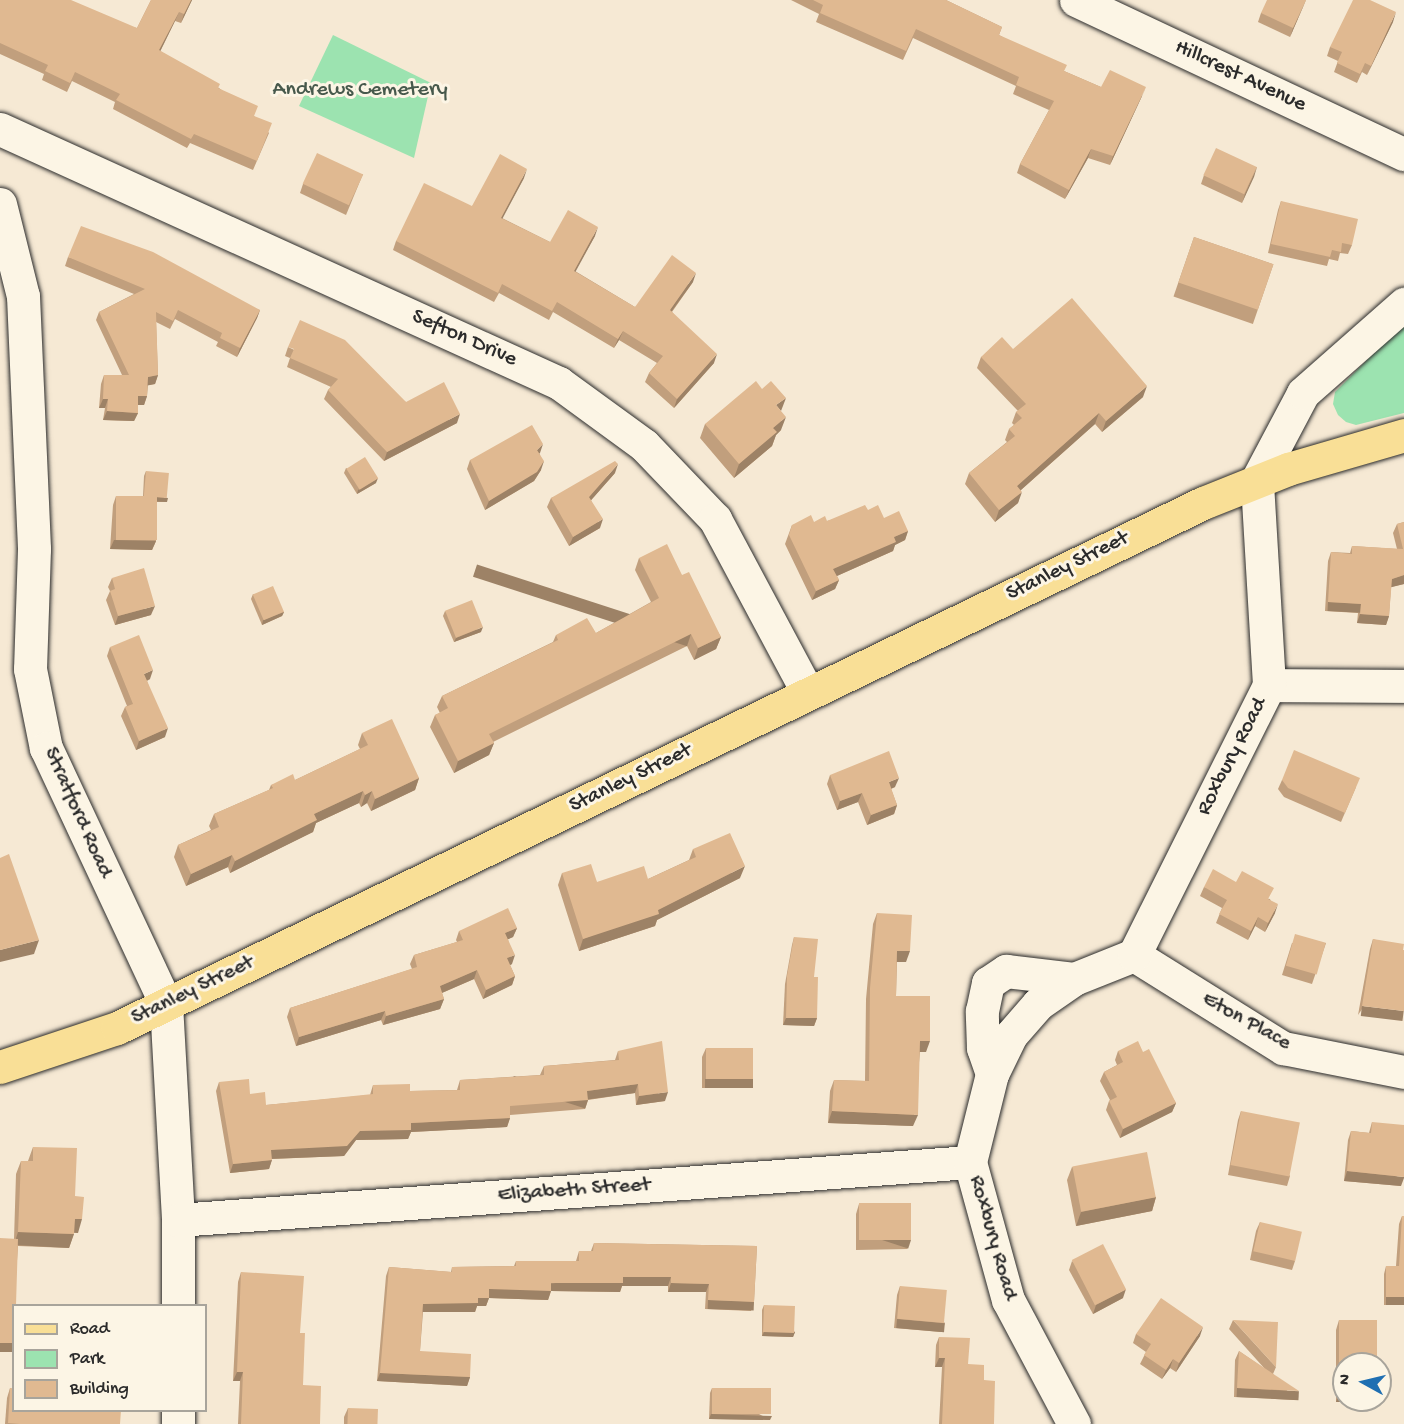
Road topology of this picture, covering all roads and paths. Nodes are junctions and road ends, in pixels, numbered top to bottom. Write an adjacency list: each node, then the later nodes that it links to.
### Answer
1 (1076, 0): 3 (street, Hillcrest Avenue)
2 (0, 129): 10 (street, Sefton Drive)
3 (1404, 154)
4 (0, 204): 13 (street, Stratford Road)
5 (1404, 304): 7 (street)
6 (1404, 435): 7 (main road, Stanley Street)
7 (1257, 480): 8 (street, Roxbury Road); 10 (main road, Stanley Street)
8 (1269, 685): 9 (street); 11 (street, Roxbury Road)
9 (1404, 686)
10 (808, 693): 13 (main road, Stanley Street)
11 (1134, 955): 12 (street, Roxbury Road); 15 (street, Eton Place)
12 (1074, 979): 16 (street, Roxbury Road); 16 (street, Roxbury Road)
13 (166, 1004): 14 (main road, Stanley Street); 18 (street, Stratford Road)
14 (0, 1067)
15 (1404, 1071)
16 (992, 1074): 17 (street, Roxbury Road)
17 (970, 1162): 18 (street, Elizabeth Street); 20 (street, Roxbury Road)
18 (178, 1220): 19 (street, Stratford Road)
19 (178, 1304)
20 (1074, 1424)

